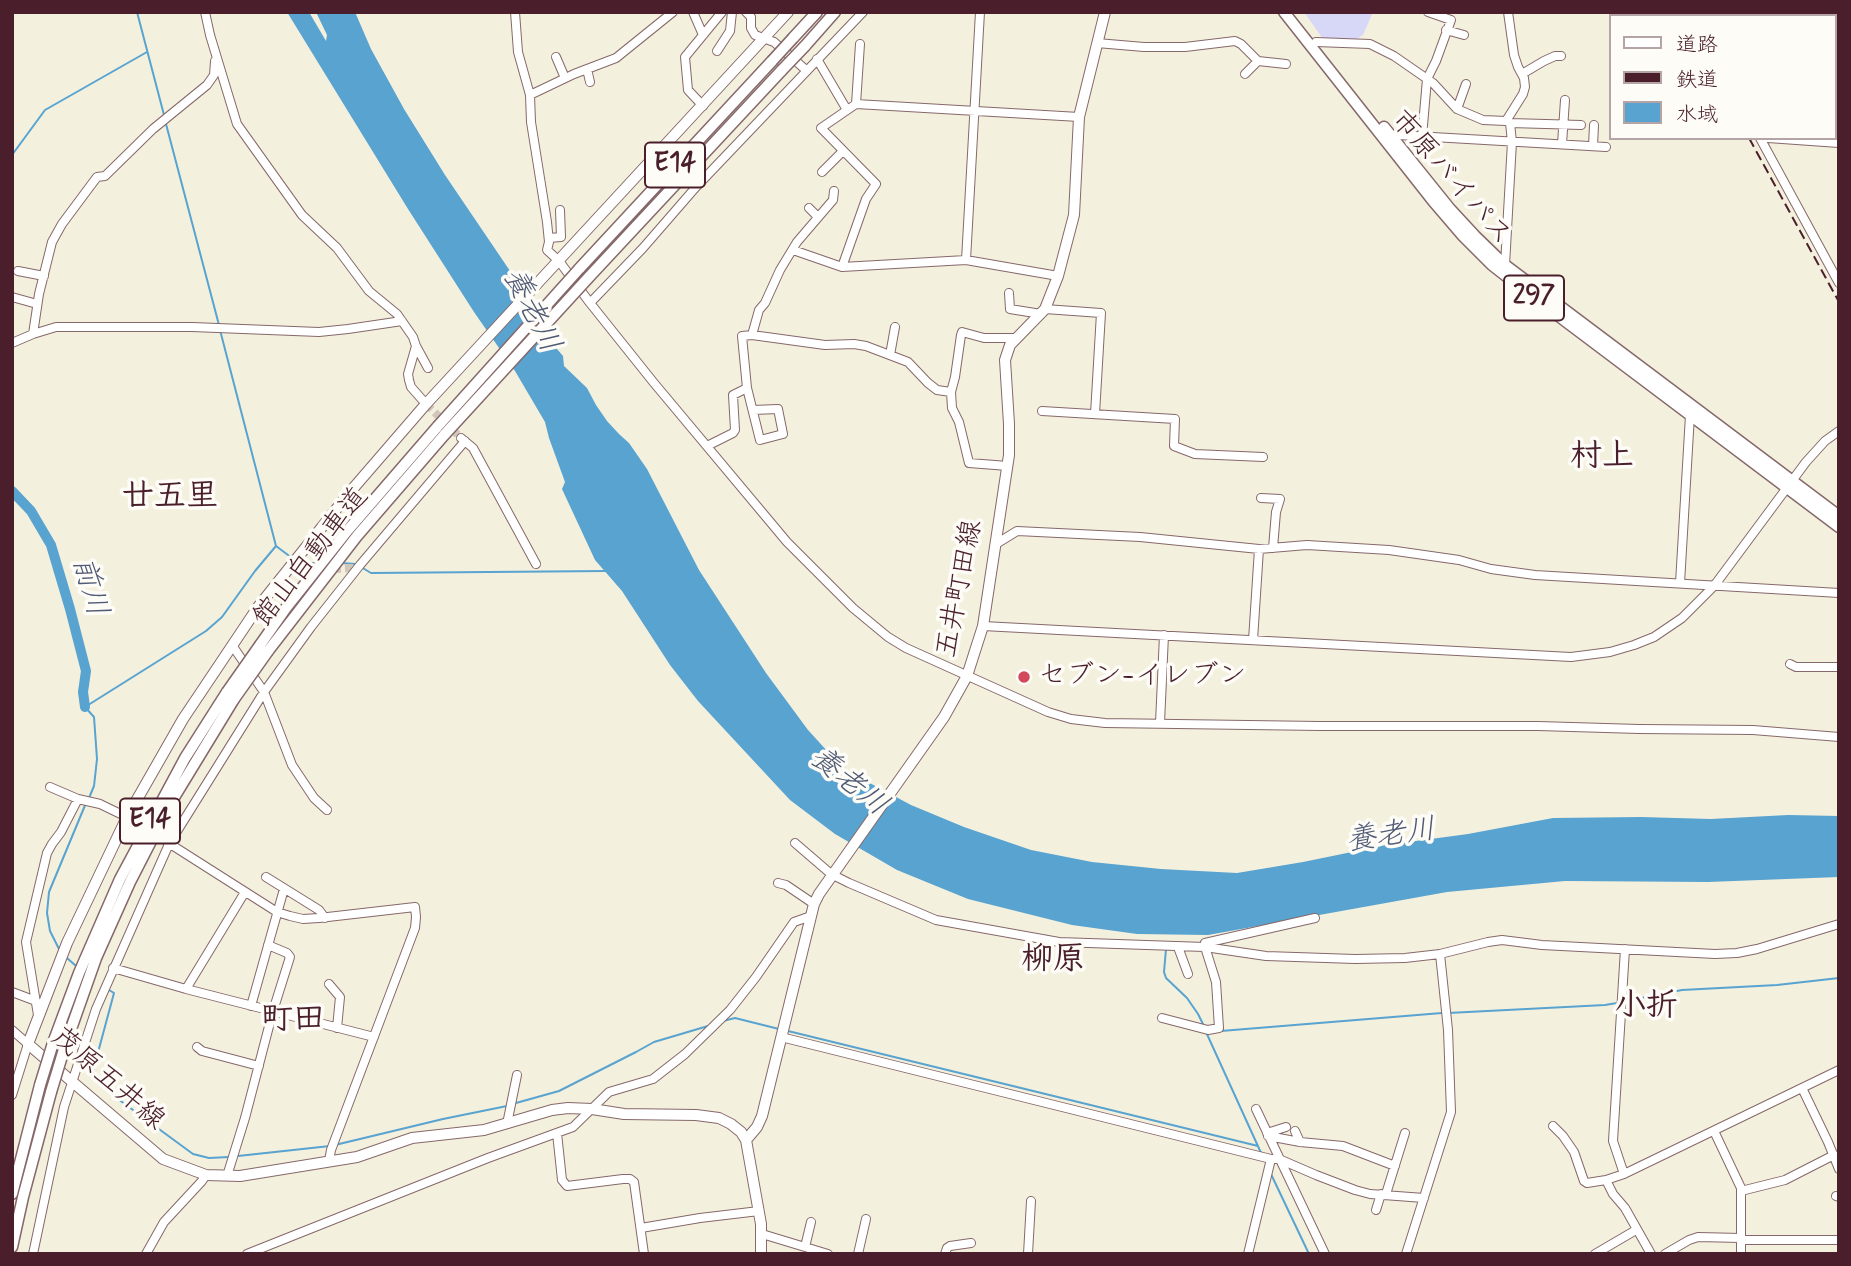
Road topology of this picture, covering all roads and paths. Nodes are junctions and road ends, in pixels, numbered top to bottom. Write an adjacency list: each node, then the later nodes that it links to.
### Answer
1 (205, 12): 31 (street)
2 (515, 12): 45 (street)
3 (673, 12): 37 (street)
4 (693, 12): 21 (street)
5 (722, 12): 21 (street)
6 (732, 12): 29 (street)
7 (746, 12): 23 (street)
8 (788, 12): 23 (main road)
9 (811, 12): 24 (highway)
10 (817, 12): 24 (highway, 館山自動車道 / E14)
11 (835, 12): 104 (highway, 館山自動車道 / E14, bridge)
12 (863, 12): 34 (street)
13 (980, 12): 52 (street)
14 (1105, 12): 27 (main road, 五井町田線)
15 (1284, 12): 103 (highway, 市原バイパス / 297)
16 (1294, 12): 26 (highway, 市原バイパス / 297)
17 (1429, 12): 19 (street)
18 (1508, 12): 40 (street)
19 (1454, 16): 20 (street)
20 (1446, 30): 22 (street); 42 (street)
21 (703, 35): 49 (street)
22 (1464, 35)
23 (765, 38): 38 (street); 49 (main road)
24 (793, 38): 104 (highway, 館山自動車道 / E14, bridge)
25 (1837, 40): 30 (street)
26 (1316, 42): 42 (street); 59 (highway, 市原バイパス / 297)
27 (1097, 43): 35 (street); 53 (main road, 五井町田線)
28 (860, 44): 48 (street)
29 (717, 51)
30 (1838, 51): 46 (street)
31 (215, 54): 80 (street); 88 (street)
32 (1561, 56): 40 (street)
33 (556, 57): 41 (street)
34 (817, 59): 38 (street); 51 (street)
35 (1258, 61): 36 (street); 39 (street)
36 (1286, 64)
37 (587, 69): 41 (street); 43 (street)
38 (806, 70): 85 (street)
39 (1245, 74)
40 (1522, 74): 54 (street)
41 (565, 78): 45 (street)
42 (1427, 79): 50 (street); 58 (street)
43 (590, 82)
44 (1466, 84): 50 (street)
45 (530, 95): 73 (street)
46 (1837, 96)
47 (1565, 100): 55 (street)
48 (856, 104): 51 (street); 52 (street)
49 (703, 106): 76 (main road)
50 (1458, 109): 54 (street)
51 (847, 110): 67 (street)
52 (975, 110): 53 (street); 75 (street)
53 (1079, 117): 81 (main road, 五井町田線)
54 (1508, 122): 55 (street); 62 (street)
55 (1563, 124): 56 (street); 63 (street)
56 (1581, 125)
57 (1594, 125): 65 (street)
58 (1422, 137): 59 (street); 62 (street)
59 (1393, 138): 77 (highway, 市原バイパス / 297)
60 (1761, 140): 82 (street)
61 (1792, 140): 64 (street)
62 (1511, 142): 63 (street); 77 (street)
63 (1562, 144): 65 (street)
64 (1839, 144)
65 (1593, 146): 66 (street)
66 (1606, 147)
67 (844, 151): 68 (street); 78 (street)
68 (822, 172)
69 (834, 191): 72 (street)
70 (809, 208): 72 (street)
71 (560, 210): 73 (street)
72 (818, 217): 74 (street)
73 (549, 238): 76 (street)
74 (793, 250): 78 (street); 91 (street)
75 (967, 260): 78 (street); 81 (street)
76 (559, 261): 85 (street); 99 (main road, 茂原五井線)
77 (1505, 265): 109 (highway, 市原バイパス / 297)
78 (842, 267)
79 (18, 271): 80 (street)
80 (44, 276): 86 (street)
81 (1058, 276): 87 (main road, 五井町田線)
82 (1839, 283)
83 (1010, 293): 87 (street)
84 (12, 297): 86 (street)
85 (590, 303): 106 (street)
86 (37, 304): 90 (street)
87 (1043, 311): 92 (main road, 五井町田線); 102 (street)
88 (402, 321): 90 (street); 94 (street)
89 (895, 327): 95 (street)
90 (33, 334): 93 (street)
91 (752, 335): 95 (street); 97 (street)
92 (1017, 338): 98 (street); 108 (main road, 五井町田線)
93 (12, 343)
94 (416, 346): 96 (street); 99 (street)
95 (890, 355): 98 (street)
96 (428, 368)
97 (747, 388): 100 (street); 106 (street)
98 (951, 392): 108 (street)
99 (426, 404): 125 (main road, 茂原五井線)
100 (753, 410): 100 (street)
101 (1042, 411): 102 (street)
102 (1095, 414): 107 (street)
103 (1690, 415): 109 (highway, 市原バイパス / 297); 119 (street)
104 (442, 430): 159 (highway, 館山自動車道 / E14, bridge)
105 (1837, 431): 109 (street)
106 (707, 446): 128 (street)
107 (1263, 457)
108 (1008, 466): 113 (main road, 五井町田線)
109 (1789, 484): 111 (highway, 市原バイパス / 297); 112 (highway, 市原バイパス / 297); 120 (street)
110 (1261, 498): 116 (street)
111 (1839, 516)
112 (1839, 527)
113 (997, 529): 114 (street); 115 (main road, 五井町田線)
114 (1017, 531): 115 (street); 117 (street)
115 (996, 544): 122 (main road, 五井町田線)
116 (1273, 548): 117 (street); 119 (street)
117 (1259, 549): 124 (street)
118 (536, 564): 129 (street)
119 (1680, 583): 120 (street)
120 (1713, 586): 121 (street); 124 (street)
121 (1839, 593)
122 (983, 626): 123 (street); 128 (main road, 五井町田線)
123 (1164, 635): 124 (street); 130 (street)
124 (1253, 640)
125 (232, 645): 129 (street); 135 (main road, 茂原五井線)
126 (1790, 664): 127 (street)
127 (1839, 667)
128 (967, 676): 130 (street); 138 (main road, 五井町田線)
129 (264, 692): 134 (street); 136 (street)
130 (1160, 723): 131 (street)
131 (1839, 737)
132 (50, 787): 133 (street)
133 (78, 799): 135 (street); 160 (street)
134 (327, 810)
135 (131, 819): 163 (main road, 茂原五井線)
136 (167, 842): 142 (street); 154 (street)
137 (795, 843): 138 (street)
138 (831, 874): 143 (main road, 五井町田線); 150 (street)
139 (266, 877): 141 (street)
140 (778, 883): 143 (street)
141 (284, 888): 144 (street); 146 (street)
142 (245, 892): 144 (street); 157 (street)
143 (814, 904): 145 (main road, 五井町田線)
144 (277, 912): 146 (street); 149 (street)
145 (811, 916): 168 (main road, 五井町田線); 177 (street)
146 (324, 918): 167 (street)
147 (1315, 918): 151 (street)
148 (1839, 924): 152 (street)
149 (268, 945): 161 (street); 162 (street)
150 (1178, 947): 151 (street); 155 (street)
151 (1205, 947): 153 (street); 164 (street)
152 (1625, 949): 153 (street); 194 (street)
153 (1440, 954): 201 (street)
154 (113, 968): 157 (street); 174 (street)
155 (1188, 974)
156 (330, 984): 165 (street)
157 (186, 989): 161 (street)
158 (12, 992): 160 (street)
159 (76, 996): 199 (highway, 館山自動車道 / E14, bridge); 213 (highway, 館山自動車道 / E14, bridge)
160 (36, 1001): 163 (street)
161 (251, 1006): 162 (street)
162 (272, 1011): 165 (street); 171 (street)
163 (39, 1017): 169 (main road, 茂原五井線)
164 (1162, 1018)
165 (337, 1028): 167 (street)
166 (12, 1030): 169 (street)
167 (374, 1037): 191 (street)
168 (781, 1037): 187 (main road, 五井町田線); 190 (street)
169 (28, 1044): 174 (main road, 茂原五井線); 176 (street)
170 (197, 1047): 171 (street)
171 (259, 1066): 196 (street)
172 (1839, 1070): 175 (street)
173 (517, 1074): 179 (street)
174 (72, 1082): 195 (main road, 茂原五井線); 215 (street)
175 (1802, 1088): 182 (street); 189 (street)
176 (12, 1095)
177 (592, 1109): 179 (main road, 茂原五井線); 184 (street); 187 (main road, 茂原五井線)
178 (1256, 1109): 186 (street)
179 (507, 1124): 191 (main road, 茂原五井線)
180 (1553, 1126): 197 (street)
181 (1286, 1127): 186 (street)
182 (1714, 1130): 194 (street); 198 (street)
183 (1295, 1131): 188 (street)
184 (556, 1133): 207 (street); 217 (street)
185 (1405, 1133): 192 (street)
186 (1268, 1135): 188 (street); 190 (street)
187 (746, 1140): 204 (main road)
188 (1300, 1142): 192 (street)
189 (1834, 1155): 193 (street); 198 (street)
190 (1275, 1159): 200 (street); 224 (street); 225 (street)
191 (329, 1161): 196 (main road, 茂原五井線)
192 (1395, 1166): 200 (street)
193 (1839, 1169)
194 (1624, 1174): 197 (street)
195 (206, 1175): 196 (main road, 茂原五井線); 216 (street)
196 (227, 1176)
197 (1606, 1180): 208 (street)
198 (1741, 1191): 210 (street)
199 (12, 1194)
200 (1383, 1194): 201 (street); 203 (street)
201 (1424, 1198): 226 (street)
202 (1031, 1201): 223 (street)
203 (1376, 1210)
204 (759, 1211): 207 (street); 209 (main road)
205 (866, 1219): 221 (street)
206 (811, 1222): 214 (street)
207 (640, 1228): 218 (street)
208 (1636, 1230): 227 (street); 228 (street)
209 (762, 1234): 214 (street); 219 (main road)
210 (1741, 1238): 211 (street); 229 (street); 230 (street)
211 (1839, 1240)
212 (971, 1243): 222 (street)
213 (12, 1247)
214 (804, 1247): 220 (street)
215 (33, 1254)
216 (146, 1254)
217 (247, 1254)
218 (644, 1254)
219 (761, 1254)
220 (828, 1254)
221 (858, 1254)
222 (945, 1254)
223 (1028, 1254)
224 (1248, 1254)
225 (1325, 1254)
226 (1406, 1254)
227 (1595, 1254)
228 (1651, 1254)
229 (1665, 1254)
230 (1741, 1254)

